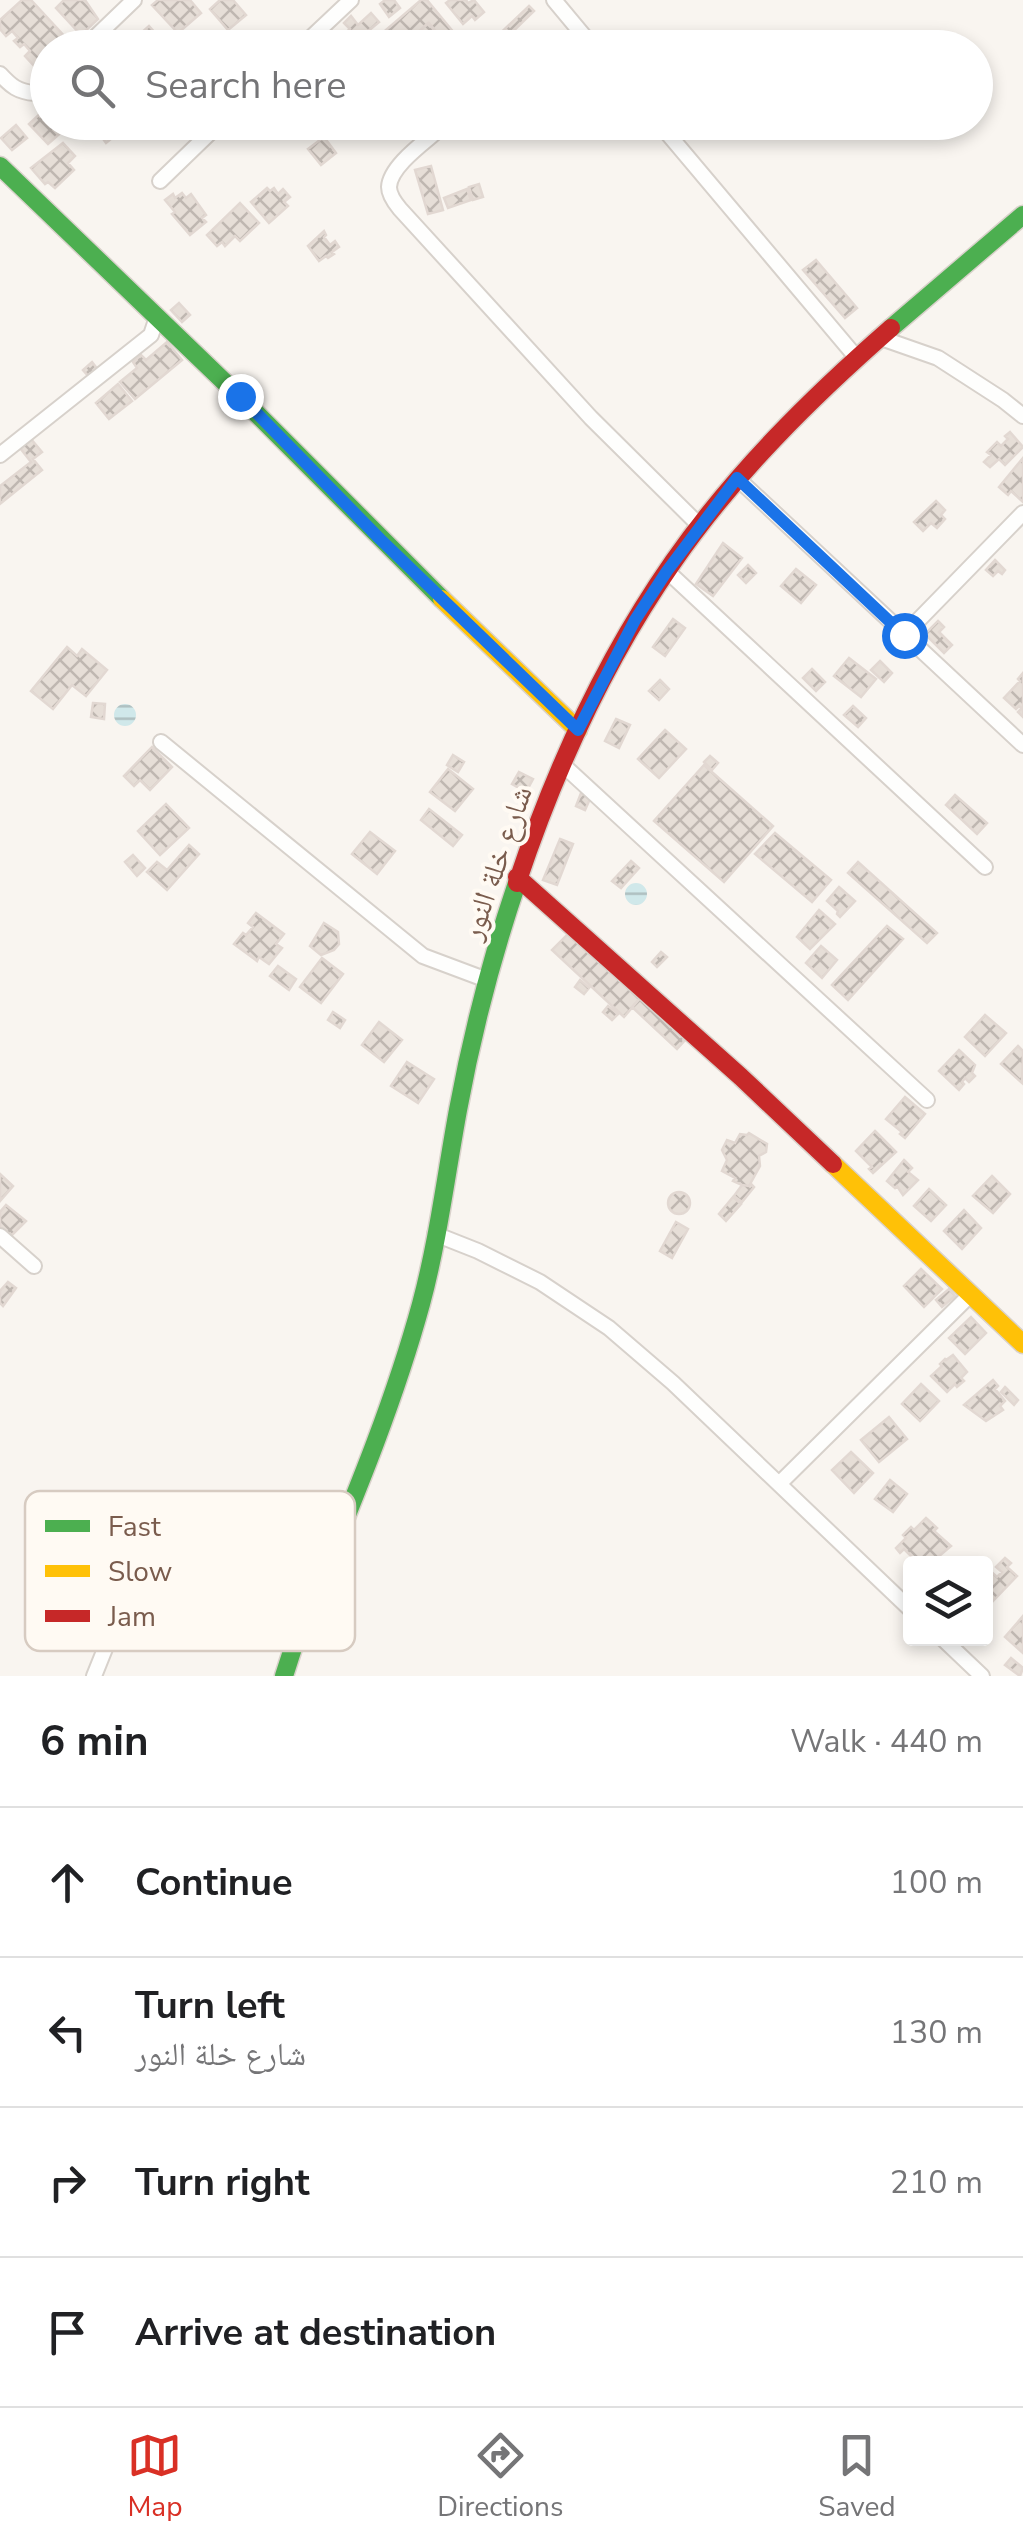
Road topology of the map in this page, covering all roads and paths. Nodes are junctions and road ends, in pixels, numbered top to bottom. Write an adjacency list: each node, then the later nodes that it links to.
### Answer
1 (134, 0): 4 (street)
2 (351, 0): 5 (street)
3 (554, 0): 6 (street)
4 (103, 30)
5 (319, 30)
6 (579, 30)
7 (0, 74): 8 (street)
8 (30, 93)
9 (202, 140): 13 (street)
10 (427, 140): 22 (street)
11 (673, 140): 17 (street)
12 (0, 166): 15 (street)
13 (160, 181)
14 (1023, 214): 16 (street, شارع خلة النور)
15 (156, 317): 19 (street); 25 (street)
16 (878, 337): 17 (street, شارع خلة النور); 18 (street)
17 (856, 356): 20 (street, شارع خلة النور)
18 (1023, 416)
19 (0, 455)
20 (737, 478): 22 (street, شارع خلة النور); 24 (street)
21 (1023, 513): 24 (street)
22 (700, 526): 23 (street, شارع خلة النور)
23 (667, 571): 25 (street, شارع خلة النور); 29 (street)
24 (904, 635): 27 (street)
25 (578, 730): 28 (street, شارع خلة النور)
26 (161, 742): 31 (street)
27 (1022, 743)
28 (562, 764): 30 (street, شارع خلة النور); 32 (street)
29 (985, 867)
30 (518, 877): 31 (street, شارع خلة النور); 36 (street)
31 (487, 980): 33 (street, شارع خلة النور)
32 (927, 1100)
33 (435, 1234): 38 (street); 39 (street, شارع خلة النور)
34 (0, 1236): 35 (street)
35 (34, 1266)
36 (970, 1295): 37 (street); 38 (street)
37 (1023, 1344)
38 (780, 1483): 40 (street)
39 (354, 1491)
40 (903, 1601)
41 (950, 1646): 46 (street)
42 (104, 1651): 44 (street)
43 (292, 1651): 45 (street, شارع خلة النور)
44 (94, 1676)
45 (284, 1676)
46 (982, 1676)

